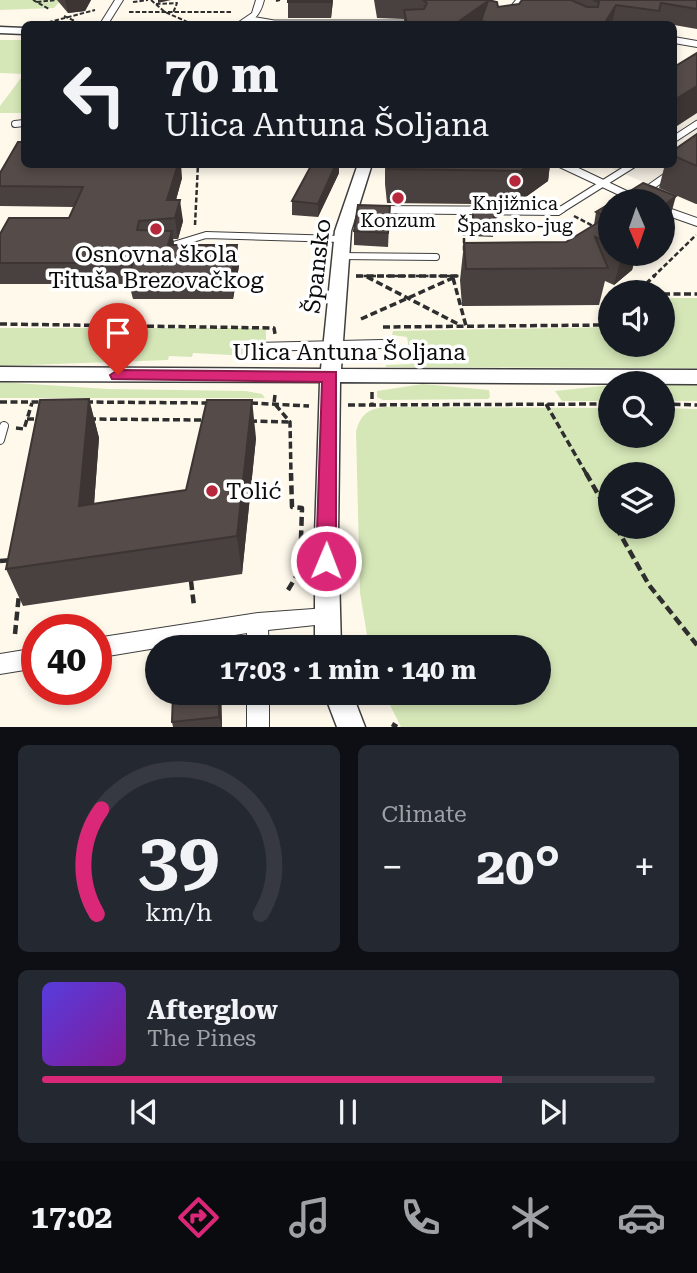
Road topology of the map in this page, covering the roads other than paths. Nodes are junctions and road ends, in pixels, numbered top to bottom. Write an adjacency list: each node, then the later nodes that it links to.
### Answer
1 (119, 0): 5 (street)
2 (260, 0): 4 (street)
3 (521, 0): 8 (street)
4 (251, 19): 6 (street); 7 (lane)
5 (106, 21)
6 (247, 21)
7 (262, 21)
8 (503, 21)
9 (0, 30): 10 (street)
10 (21, 31)
11 (677, 41): 12 (street)
12 (697, 44)
13 (21, 123): 14 (lane)
14 (15, 124)
15 (697, 124): 16 (lane)
16 (677, 137)
17 (363, 168): 24 (street, Špansko)
18 (568, 168): 21 (street)
19 (628, 168): 21 (lane)
20 (675, 170): 23 (lane)
21 (604, 184): 22 (street); 25 (lane)
22 (615, 189)
23 (652, 189)
24 (347, 209): 25 (street); 29 (street, Špansko)
25 (561, 210)
26 (676, 215): 27 (street)
27 (697, 222)
28 (156, 247): 29 (lane)
29 (339, 247): 30 (lane); 31 (street, Špansko)
30 (436, 257)
31 (332, 343): 32 (lane); 33 (lane); 35 (street, Špansko)
32 (382, 344)
33 (255, 347)
34 (0, 374): 35 (street, Ulica Antuna Šoljana)
35 (330, 376): 36 (street, Ulica Antuna Šoljana); 39 (street, Špansko)
36 (697, 377)
37 (4, 426): 38 (lane)
38 (0, 440)
39 (327, 617): 40 (street); 42 (street, Špansko)
40 (258, 622): 41 (street); 43 (street)
41 (258, 635)
42 (328, 635)
43 (112, 645)
44 (21, 661): 45 (street)
45 (0, 664)
46 (258, 705): 48 (street)
47 (343, 705): 49 (street)
48 (258, 727)
49 (351, 727)

